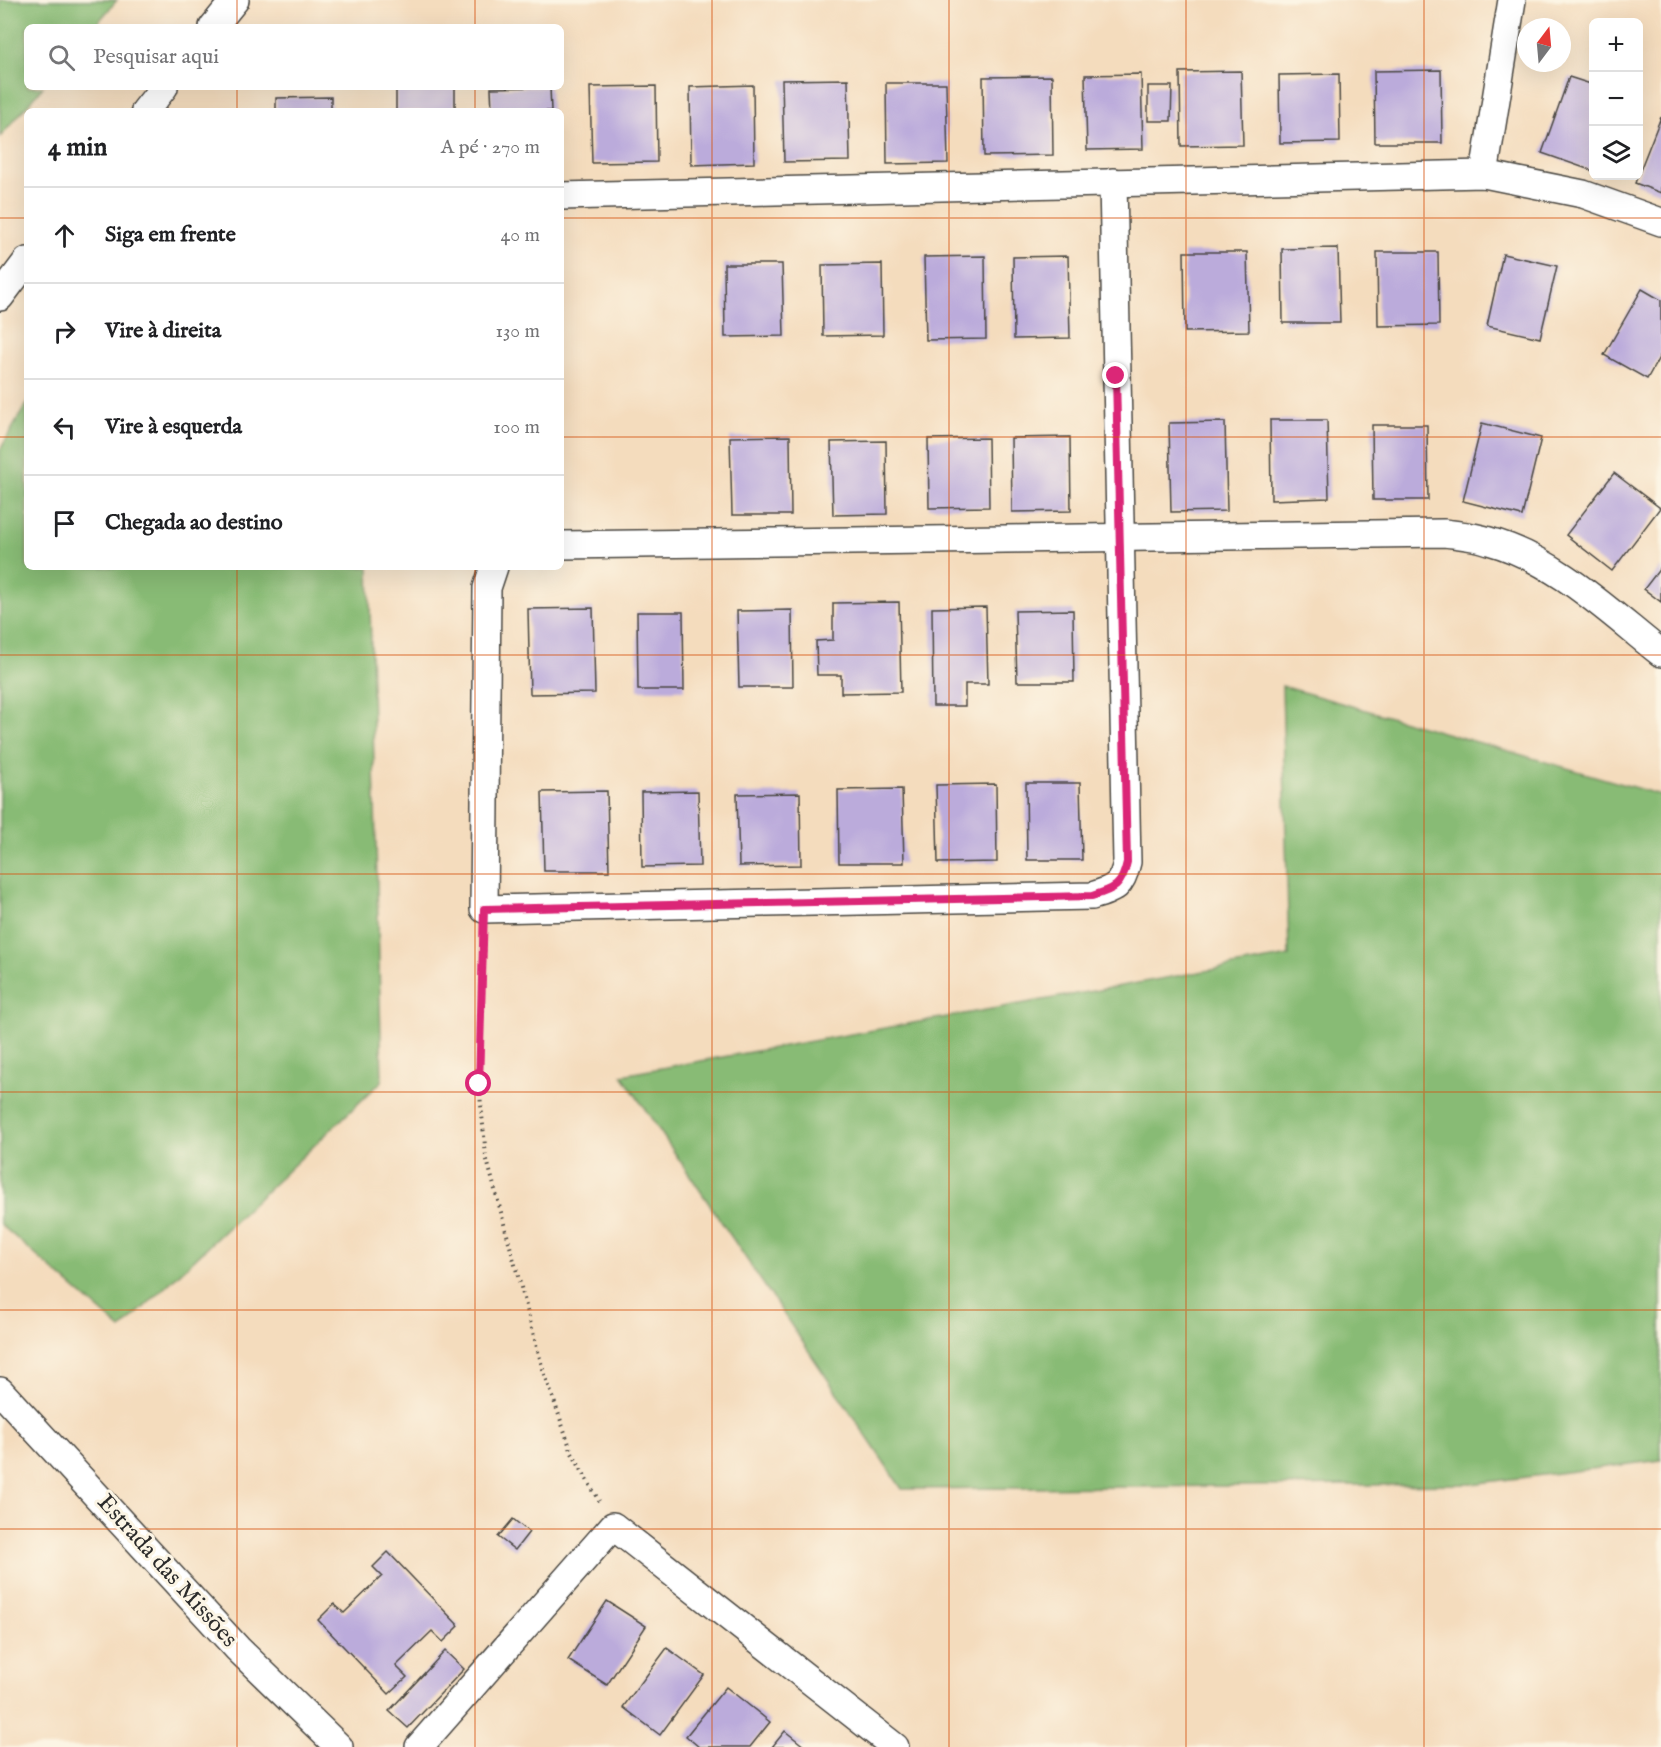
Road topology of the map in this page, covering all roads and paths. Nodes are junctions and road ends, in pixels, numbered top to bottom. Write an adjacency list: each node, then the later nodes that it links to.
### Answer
1 (235, 0): 3 (street)
2 (1512, 0): 6 (street)
3 (215, 24)
4 (162, 90): 5 (street)
5 (147, 108)
6 (1484, 174): 7 (street); 9 (street)
7 (1113, 182): 8 (street); 12 (street)
8 (564, 195)
9 (1661, 222)
10 (24, 265): 11 (street)
11 (0, 297)
12 (1119, 537): 13 (street); 15 (street); 16 (street)
13 (564, 545)
14 (493, 570): 16 (street)
15 (1661, 654)
16 (484, 909): 18 (path)
17 (0, 1391): 19 (street, Estrada das Missões)
18 (613, 1526): 20 (street); 21 (street)
19 (339, 1747)
20 (419, 1747)
21 (895, 1747)

